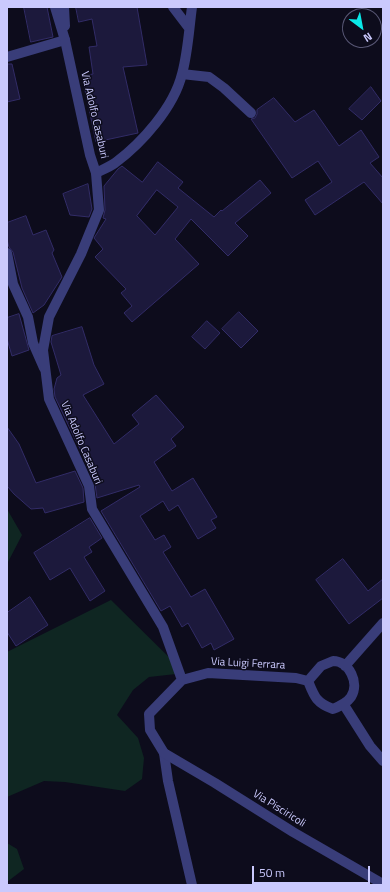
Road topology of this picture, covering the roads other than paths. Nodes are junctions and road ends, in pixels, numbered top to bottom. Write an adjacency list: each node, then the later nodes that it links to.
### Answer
1 (55, 7): 6 (street)
2 (64, 7): 6 (street)
3 (173, 7): 5 (street)
4 (192, 7): 5 (street)
5 (190, 28): 8 (street)
6 (65, 40): 7 (street); 10 (street, Via Adolfo Casaburi)
7 (7, 57)
8 (182, 74): 9 (street); 10 (street)
9 (251, 113)
10 (96, 173): 12 (street, Via Adolfo Casaburi)
11 (7, 253): 12 (street)
12 (46, 374): 15 (street, Via Adolfo Casaburi)
13 (383, 623): 14 (street)
14 (345, 666): 16 (street); 17 (street)
15 (182, 680): 16 (street, Via Luigi Ferrara); 18 (street)
16 (308, 681): 17 (street)
17 (344, 705): 19 (street)
18 (164, 753): 20 (street, Via Pisciricoli); 21 (street)
19 (383, 761)
20 (383, 884)
21 (192, 885)

